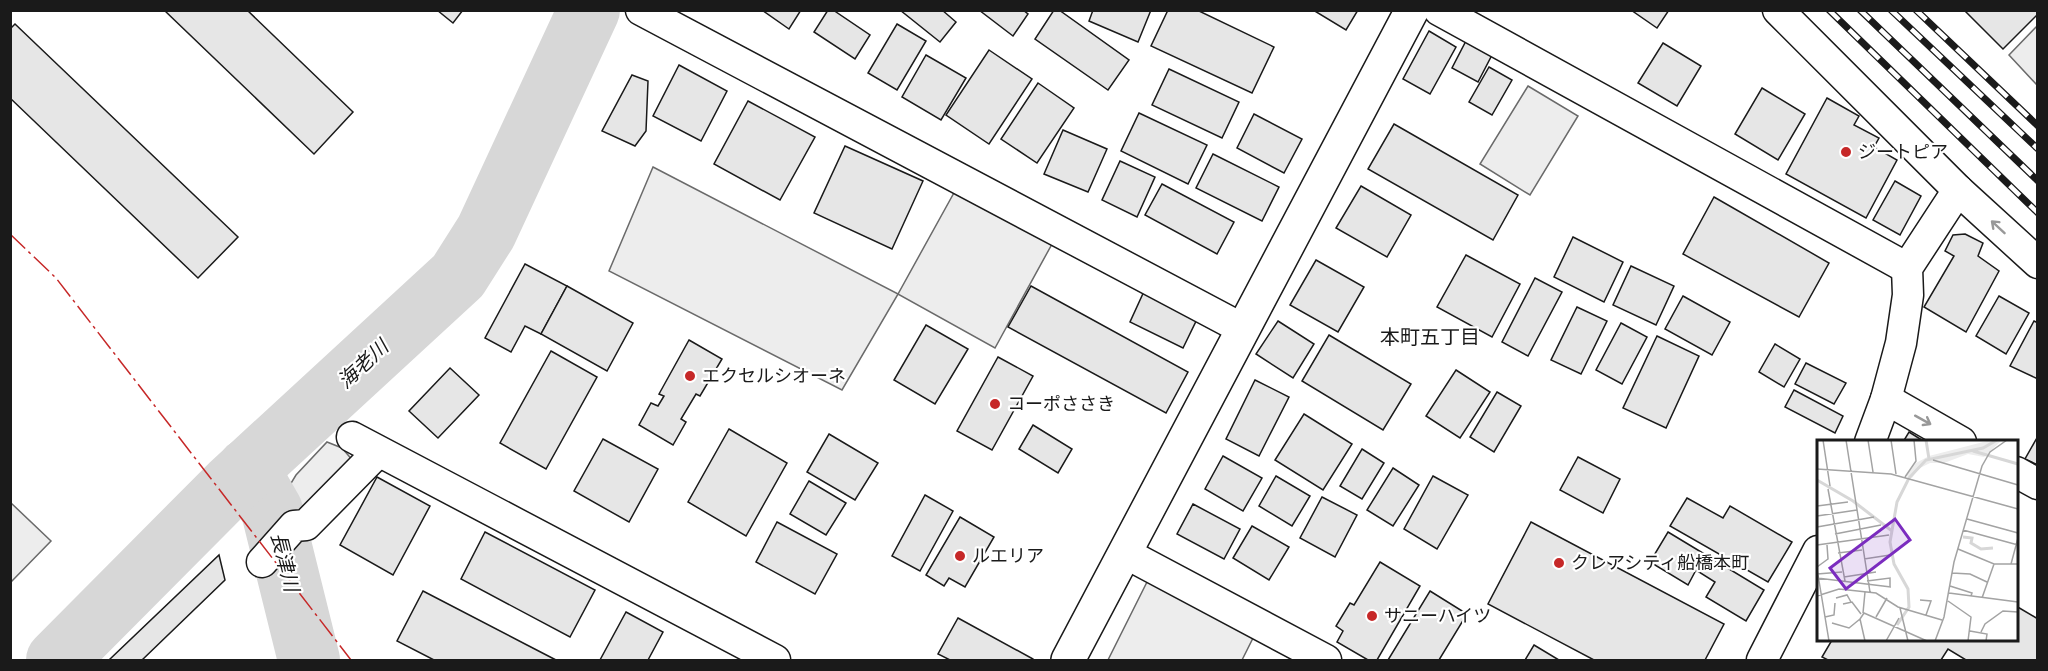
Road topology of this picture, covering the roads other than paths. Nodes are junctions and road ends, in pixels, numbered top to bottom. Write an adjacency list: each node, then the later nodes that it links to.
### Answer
1 (641, 10): 8 (street)
2 (1412, 10): 8 (street)
3 (1439, 10): 7 (street)
4 (1778, 10): 5 (street)
5 (1958, 190): 6 (street, one-way to 5); 7 (street)
6 (2037, 263)
7 (1906, 268): 9 (street)
8 (1243, 329): 16 (street)
9 (1886, 399): 11 (street); 12 (street, one-way to 12)
10 (352, 437): 13 (street)
11 (1870, 440)
12 (1959, 440)
13 (378, 452): 18 (street); 19 (street)
14 (2018, 473): 15 (street)
15 (2037, 484)
16 (1125, 553): 20 (street); 21 (street)
17 (1817, 553): 22 (street)
18 (264, 559)
19 (775, 660)
20 (1068, 660)
21 (1326, 660)
22 (1762, 660)

